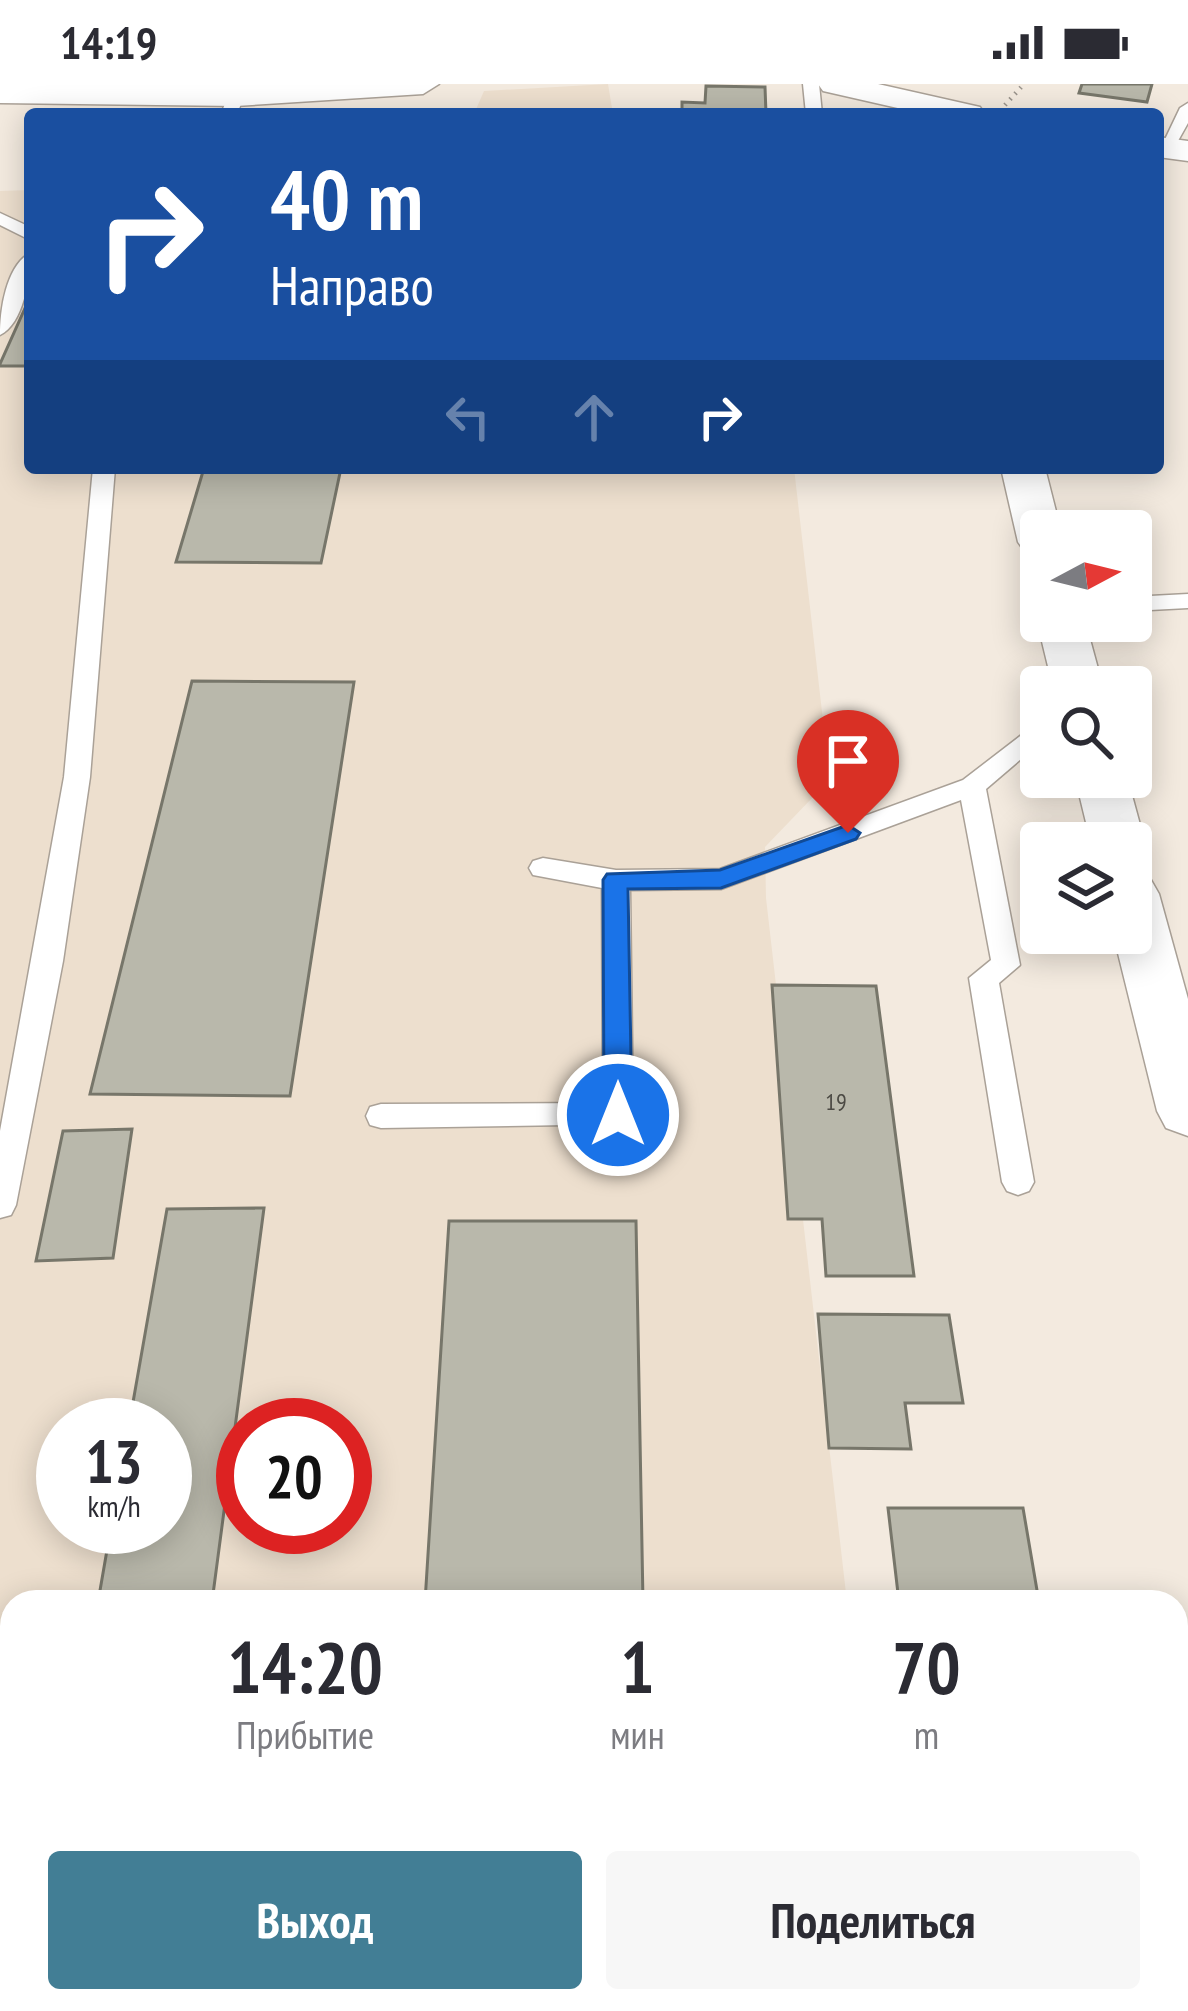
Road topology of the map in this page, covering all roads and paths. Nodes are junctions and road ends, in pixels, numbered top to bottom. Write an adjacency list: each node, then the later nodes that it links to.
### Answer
1 (423, 84): 5 (street)
2 (834, 84): 6 (street)
3 (113, 89): 4 (street); 5 (street)
4 (0, 93)
5 (221, 98)
6 (933, 102)
7 (1188, 108): 8 (lane)
8 (1170, 149)
9 (24, 274): 10 (lane)
10 (0, 329)
11 (103, 474): 24 (lane)
12 (1024, 474): 13 (street)
13 (1033, 510)
14 (1188, 601): 15 (lane)
15 (1152, 603)
16 (1020, 746): 17 (lane)
17 (972, 787): 19 (lane); 23 (lane)
18 (543, 868): 19 (lane)
19 (616, 880): 22 (lane)
20 (1147, 954): 21 (street)
21 (1188, 1111)
22 (381, 1116)
23 (1018, 1182)
24 (0, 1205)

